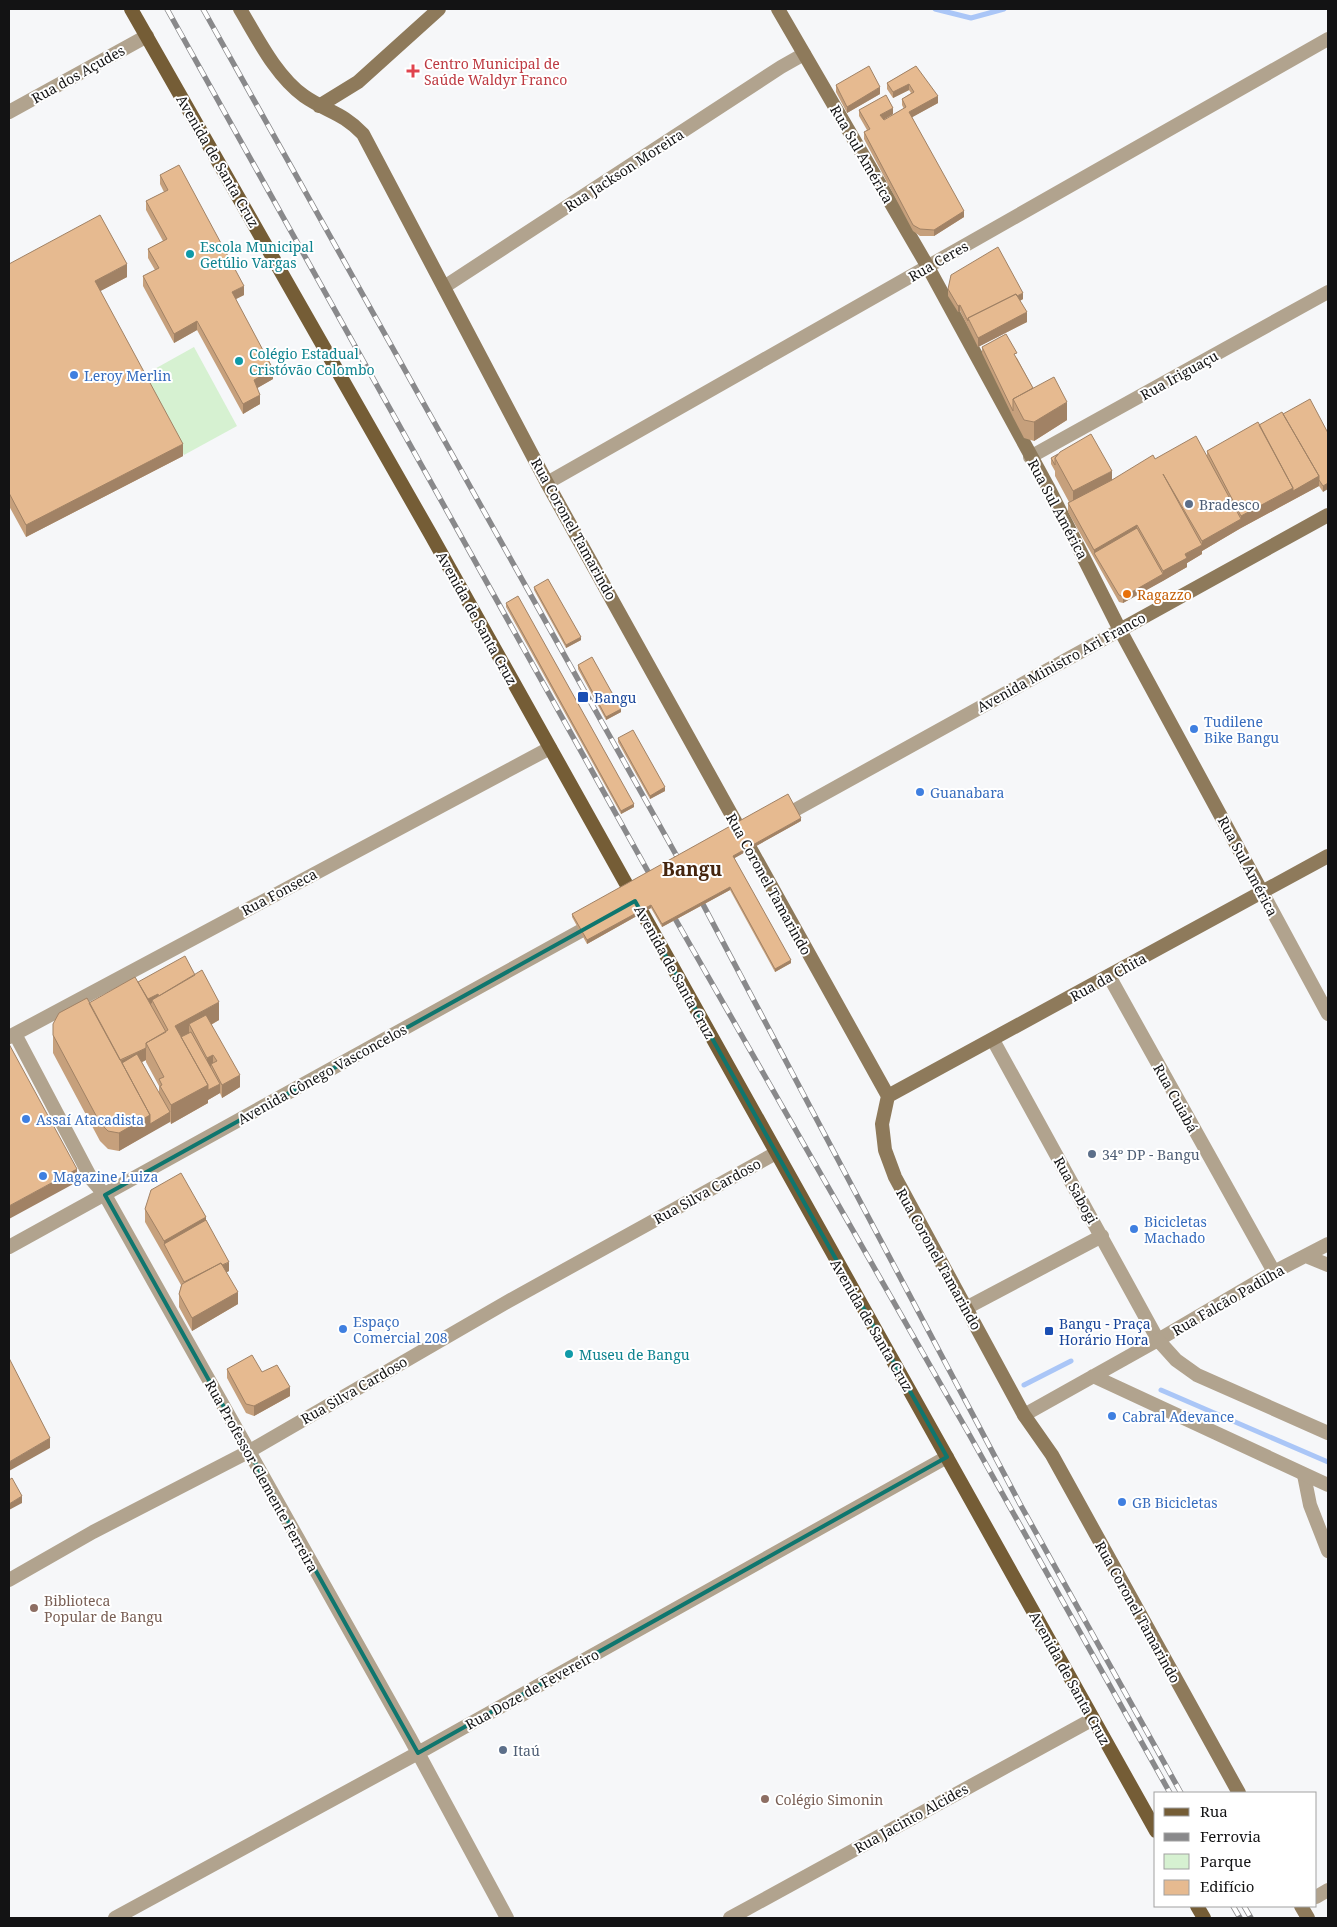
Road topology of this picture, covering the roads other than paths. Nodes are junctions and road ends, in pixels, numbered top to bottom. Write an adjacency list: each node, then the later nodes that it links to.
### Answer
1 (131, 9): 5 (main road, Avenida de Santa Cruz)
2 (240, 9): 8 (main road, Rua Coronel Tamarindo)
3 (439, 9): 8 (main road)
4 (778, 9): 7 (main road, Rua Sul América)
5 (147, 36): 9 (street, Rua dos Açudes); 17 (main road, Avenida de Santa Cruz)
6 (1328, 39): 10 (street, Rua Ceres)
7 (804, 54): 10 (main road, Rua Sul América); 11 (street, Rua Jackson Moreira)
8 (320, 106): 11 (main road, Rua Coronel Tamarindo)
9 (9, 112)
10 (928, 267): 13 (main road, Rua Sul América); 14 (street, Rua Ceres)
11 (444, 287): 14 (main road, Rua Coronel Tamarindo)
12 (1328, 292): 13 (street, Rua Iriguaçu)
13 (1030, 457): 16 (main road, Rua Sul América)
14 (547, 483): 26 (main road, Rua Coronel Tamarindo)
15 (1328, 516): 16 (main road, Avenida Ministro Ari Franco)
16 (1120, 630): 18 (street, Avenida Ministro Ari Franco); 20 (main road, Rua Sul América)
17 (550, 748): 24 (street, Rua Fonseca); 27 (main road, Avenida de Santa Cruz)
18 (795, 810)
19 (1328, 856): 20 (main road, Rua da Chita)
20 (1262, 892): 22 (main road, Rua da Chita); 23 (street, Rua Sul América)
21 (610, 915): 28 (street, Avenida Cônego Vasconcelos)
22 (1109, 976): 25 (main road, Rua da Chita); 34 (street, Rua Cuiabá)
23 (1328, 1014)
24 (12, 1036): 28 (street, Rua Professor Clemente Ferreira)
25 (993, 1040): 26 (main road, Rua da Chita); 29 (street, Rua Sabogi)
26 (888, 1096): 35 (main road, Rua Coronel Tamarindo)
27 (776, 1153): 40 (street, Rua Silva Cardoso); 41 (main road, Avenida de Santa Cruz)
28 (105, 1195): 31 (street, Avenida Cônego Vasconcelos); 40 (street, Rua Professor Clemente Ferreira)
29 (1102, 1236): 35 (street); 36 (street, Rua Sabogi)
30 (1328, 1244): 32 (street, Rua Falcão Padilha)
31 (9, 1247)
32 (1306, 1256): 33 (street); 34 (street, Rua Falcão Padilha)
33 (1328, 1265)
34 (1274, 1272): 36 (street, Rua Falcão Padilha)
35 (966, 1308): 38 (main road, Rua Coronel Tamarindo)
36 (1158, 1340): 37 (street, Rua Falcão Padilha); 39 (street, Rua Sabogi)
37 (1093, 1376): 38 (street, Rua Falcão Padilha); 42 (street)
38 (1024, 1415): 48 (main road, Rua Coronel Tamarindo)
39 (1328, 1433)
40 (248, 1452): 45 (street, Rua Silva Cardoso); 47 (street, Rua Professor Clemente Ferreira)
41 (946, 1457): 46 (main road, Avenida de Santa Cruz); 47 (street, Rua Doze de Fevereiro)
42 (1304, 1475): 43 (street); 44 (street)
43 (1328, 1485)
44 (1328, 1552)
45 (9, 1580)
46 (1093, 1719): 49 (main road, Avenida de Santa Cruz); 56 (street, Rua Jacinto Alcides)
47 (418, 1753): 54 (street, Rua Doze de Fevereiro); 55 (street, Rua Professor Clemente Ferreira)
48 (1238, 1792)
49 (1154, 1828)
50 (1328, 1890): 51 (street)
51 (1317, 1896)
52 (1198, 1907): 57 (main road)
53 (1302, 1907): 58 (main road)
54 (115, 1918)
55 (507, 1918)
56 (730, 1918)
57 (1204, 1918)
58 (1308, 1918)

